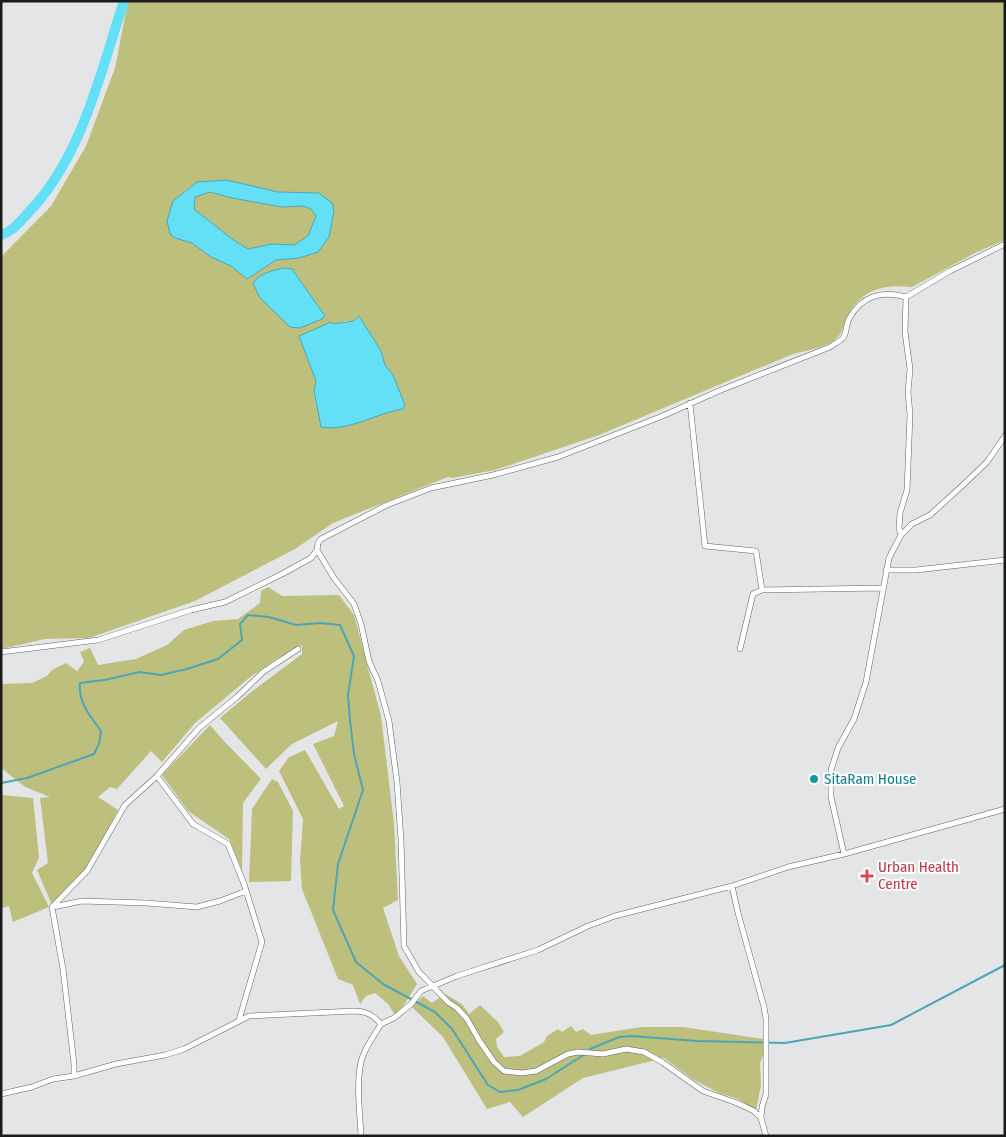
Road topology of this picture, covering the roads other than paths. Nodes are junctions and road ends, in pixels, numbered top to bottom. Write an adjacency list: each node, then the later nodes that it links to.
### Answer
1 (1005, 244): 2 (street)
2 (906, 296): 3 (street); 5 (street)
3 (690, 404): 6 (street); 10 (street)
4 (1005, 436): 5 (street)
5 (901, 535): 8 (street)
6 (317, 550): 13 (street); 20 (street)
7 (1005, 560): 8 (street)
8 (886, 570): 9 (street)
9 (883, 588): 10 (street); 16 (street)
10 (762, 590): 12 (street)
11 (298, 649): 14 (street)
12 (740, 649)
13 (1, 652)
14 (157, 776): 18 (street); 19 (street)
15 (1005, 809): 16 (street)
16 (844, 854): 17 (street)
17 (732, 886): 20 (street); 25 (street)
18 (246, 891): 19 (street); 21 (street)
19 (52, 907): 23 (street)
20 (432, 986): 22 (street); 25 (street)
21 (239, 1020): 22 (street); 23 (street)
22 (381, 1024): 26 (street)
23 (74, 1076): 24 (street)
24 (1, 1094)
25 (761, 1118): 27 (street)
26 (362, 1136)
27 (766, 1136)

